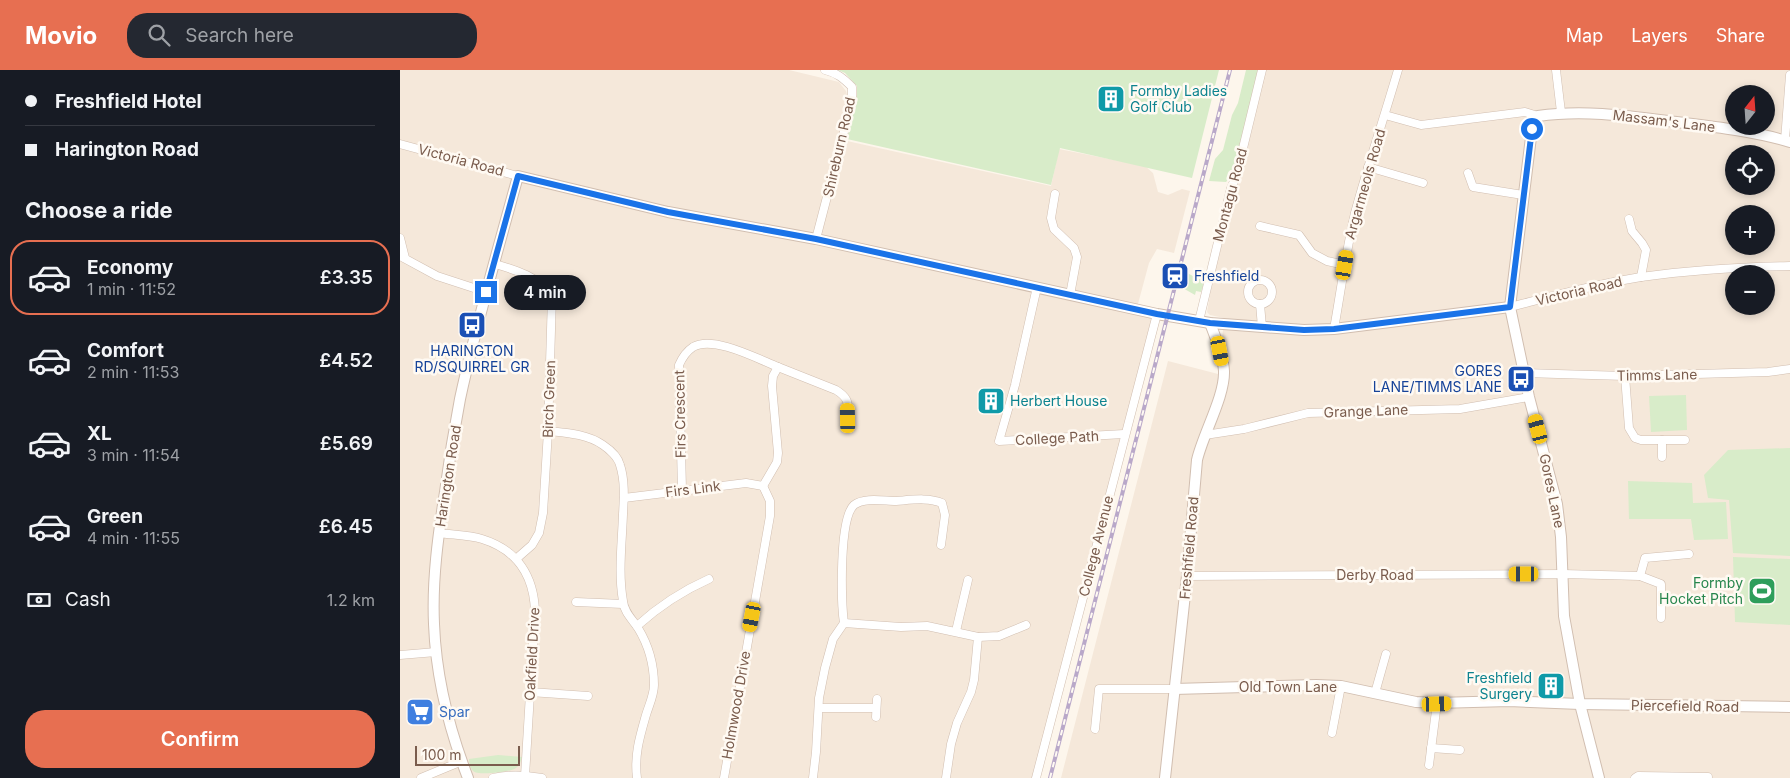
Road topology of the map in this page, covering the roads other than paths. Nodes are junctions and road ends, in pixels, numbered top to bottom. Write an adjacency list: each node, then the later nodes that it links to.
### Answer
1 (824, 70): 20 (street, Shireburn Road)
2 (1262, 70): 32 (street, Montagu Road)
3 (1398, 70): 7 (street, Argarmeols Road)
4 (1556, 70): 6 (street)
5 (1790, 76): 9 (street)
6 (1561, 112): 8 (street, Massam's Lane); 9 (street, Massam's Lane)
7 (1385, 114): 8 (street); 11 (street, Argarmeols Road)
8 (1538, 116): 16 (street, Gores Lane)
9 (1787, 141)
10 (400, 144): 13 (street, Victoria Road)
11 (1368, 167): 14 (street); 23 (street, Argarmeols Road)
12 (1468, 173): 16 (street)
13 (518, 176): 20 (street, Victoria Road); 22 (street, Harington Road)
14 (1423, 183)
15 (1055, 194): 28 (street)
16 (1524, 195): 30 (street, Gores Lane)
17 (1629, 219): 25 (street)
18 (1260, 226): 23 (street)
19 (400, 238): 21 (street)
20 (816, 239): 26 (street, Victoria Road)
21 (403, 257): 27 (street)
22 (495, 264): 27 (street, Harington Road); 42 (street, Birch Green)
23 (1345, 265): 35 (street, Argarmeols Road)
24 (1790, 266): 25 (street, Victoria Road)
25 (1641, 277): 30 (street, Victoria Road)
26 (1037, 287): 28 (street, Victoria Road); 43 (street, College Path)
27 (486, 292): 51 (street, Harington Road)
28 (1070, 294): 31 (street, Victoria Road)
29 (1260, 304): 34 (street)
30 (1510, 307): 35 (street, Victoria Road); 38 (street, Gores Lane)
31 (1157, 314): 32 (street, Victoria Road); 43 (street, College Avenue)
32 (1199, 321): 33 (street, Victoria Road)
33 (1210, 323): 34 (street, Victoria Road); 44 (street, Freshfield Road)
34 (1262, 327): 35 (street, Victoria Road)
35 (1334, 329)
36 (778, 367): 41 (street, Firs Crescent); 48 (street); 49 (street, Firs Crescent)
37 (1790, 369): 39 (street, Timms Lane)
38 (1524, 373): 39 (street, Timms Lane); 40 (street, Gores Lane)
39 (1625, 376): 45 (street)
40 (1529, 396): 44 (street, Grange Lane); 55 (street, Gores Lane)
41 (848, 418)
42 (548, 431): 50 (street); 54 (street, Birch Green)
43 (1124, 434): 99 (street, College Avenue)
44 (1204, 435): 56 (street, Freshfield Road)
45 (1662, 440): 46 (street); 47 (street)
46 (1685, 440)
47 (1662, 458)
48 (763, 486): 49 (street, Firs Link); 96 (street, Holmwood Drive)
49 (682, 490): 50 (street, Firs Link)
50 (624, 498): 61 (street)
51 (440, 533): 54 (street, Oakfield Drive); 68 (street, Harington Road)
52 (942, 545): 63 (street)
53 (1689, 554): 57 (street)
54 (516, 559): 73 (street, Oakfield Drive)
55 (1563, 574): 56 (street, Derby Road); 57 (street, Derby Road); 78 (street, Gores Lane)
56 (1187, 576): 72 (street, Freshfield Road)
57 (1640, 576): 62 (street)
58 (709, 579): 65 (street)
59 (968, 580): 66 (street)
60 (576, 602): 61 (street)
61 (623, 604): 65 (street)
62 (1660, 618)
63 (844, 623): 66 (street); 80 (street)
64 (1026, 625): 67 (street)
65 (637, 626): 95 (street)
66 (956, 631): 67 (street)
67 (978, 637): 98 (street)
68 (436, 652): 70 (street); 87 (street, Harington Road)
69 (1386, 654): 74 (street)
70 (400, 655)
71 (1340, 686): 72 (street, Old Town Lane); 74 (street, Old Town Lane); 84 (street)
72 (1174, 690): 83 (street); 100 (street, Freshfield Road)
73 (530, 692): 75 (street); 89 (street, Oakfield Drive)
74 (1375, 694): 77 (street, Old Town Lane)
75 (588, 696)
76 (877, 698): 81 (street)
77 (1437, 704): 78 (street, Old Town Lane); 85 (street)
78 (1580, 704): 79 (street, Piercefield Road); 101 (street, Gores Lane)
79 (1790, 707)
80 (819, 708): 81 (street); 97 (street)
81 (876, 708): 82 (street)
82 (876, 717)
83 (1096, 729)
84 (1332, 733)
85 (1431, 748): 86 (street); 88 (street)
86 (1460, 750)
87 (462, 761): 91 (street); 92 (street, Harington Road)
88 (1429, 765)
89 (525, 776): 93 (street); 94 (street)
90 (1708, 777): 103 (street)
91 (421, 778)
92 (468, 778)
93 (493, 778)
94 (542, 778)
95 (637, 778)
96 (724, 778)
97 (813, 778)
98 (946, 778)
99 (1036, 778)
100 (1165, 778)
101 (1599, 778)
102 (1635, 778): 103 (street)
103 (1698, 778)

